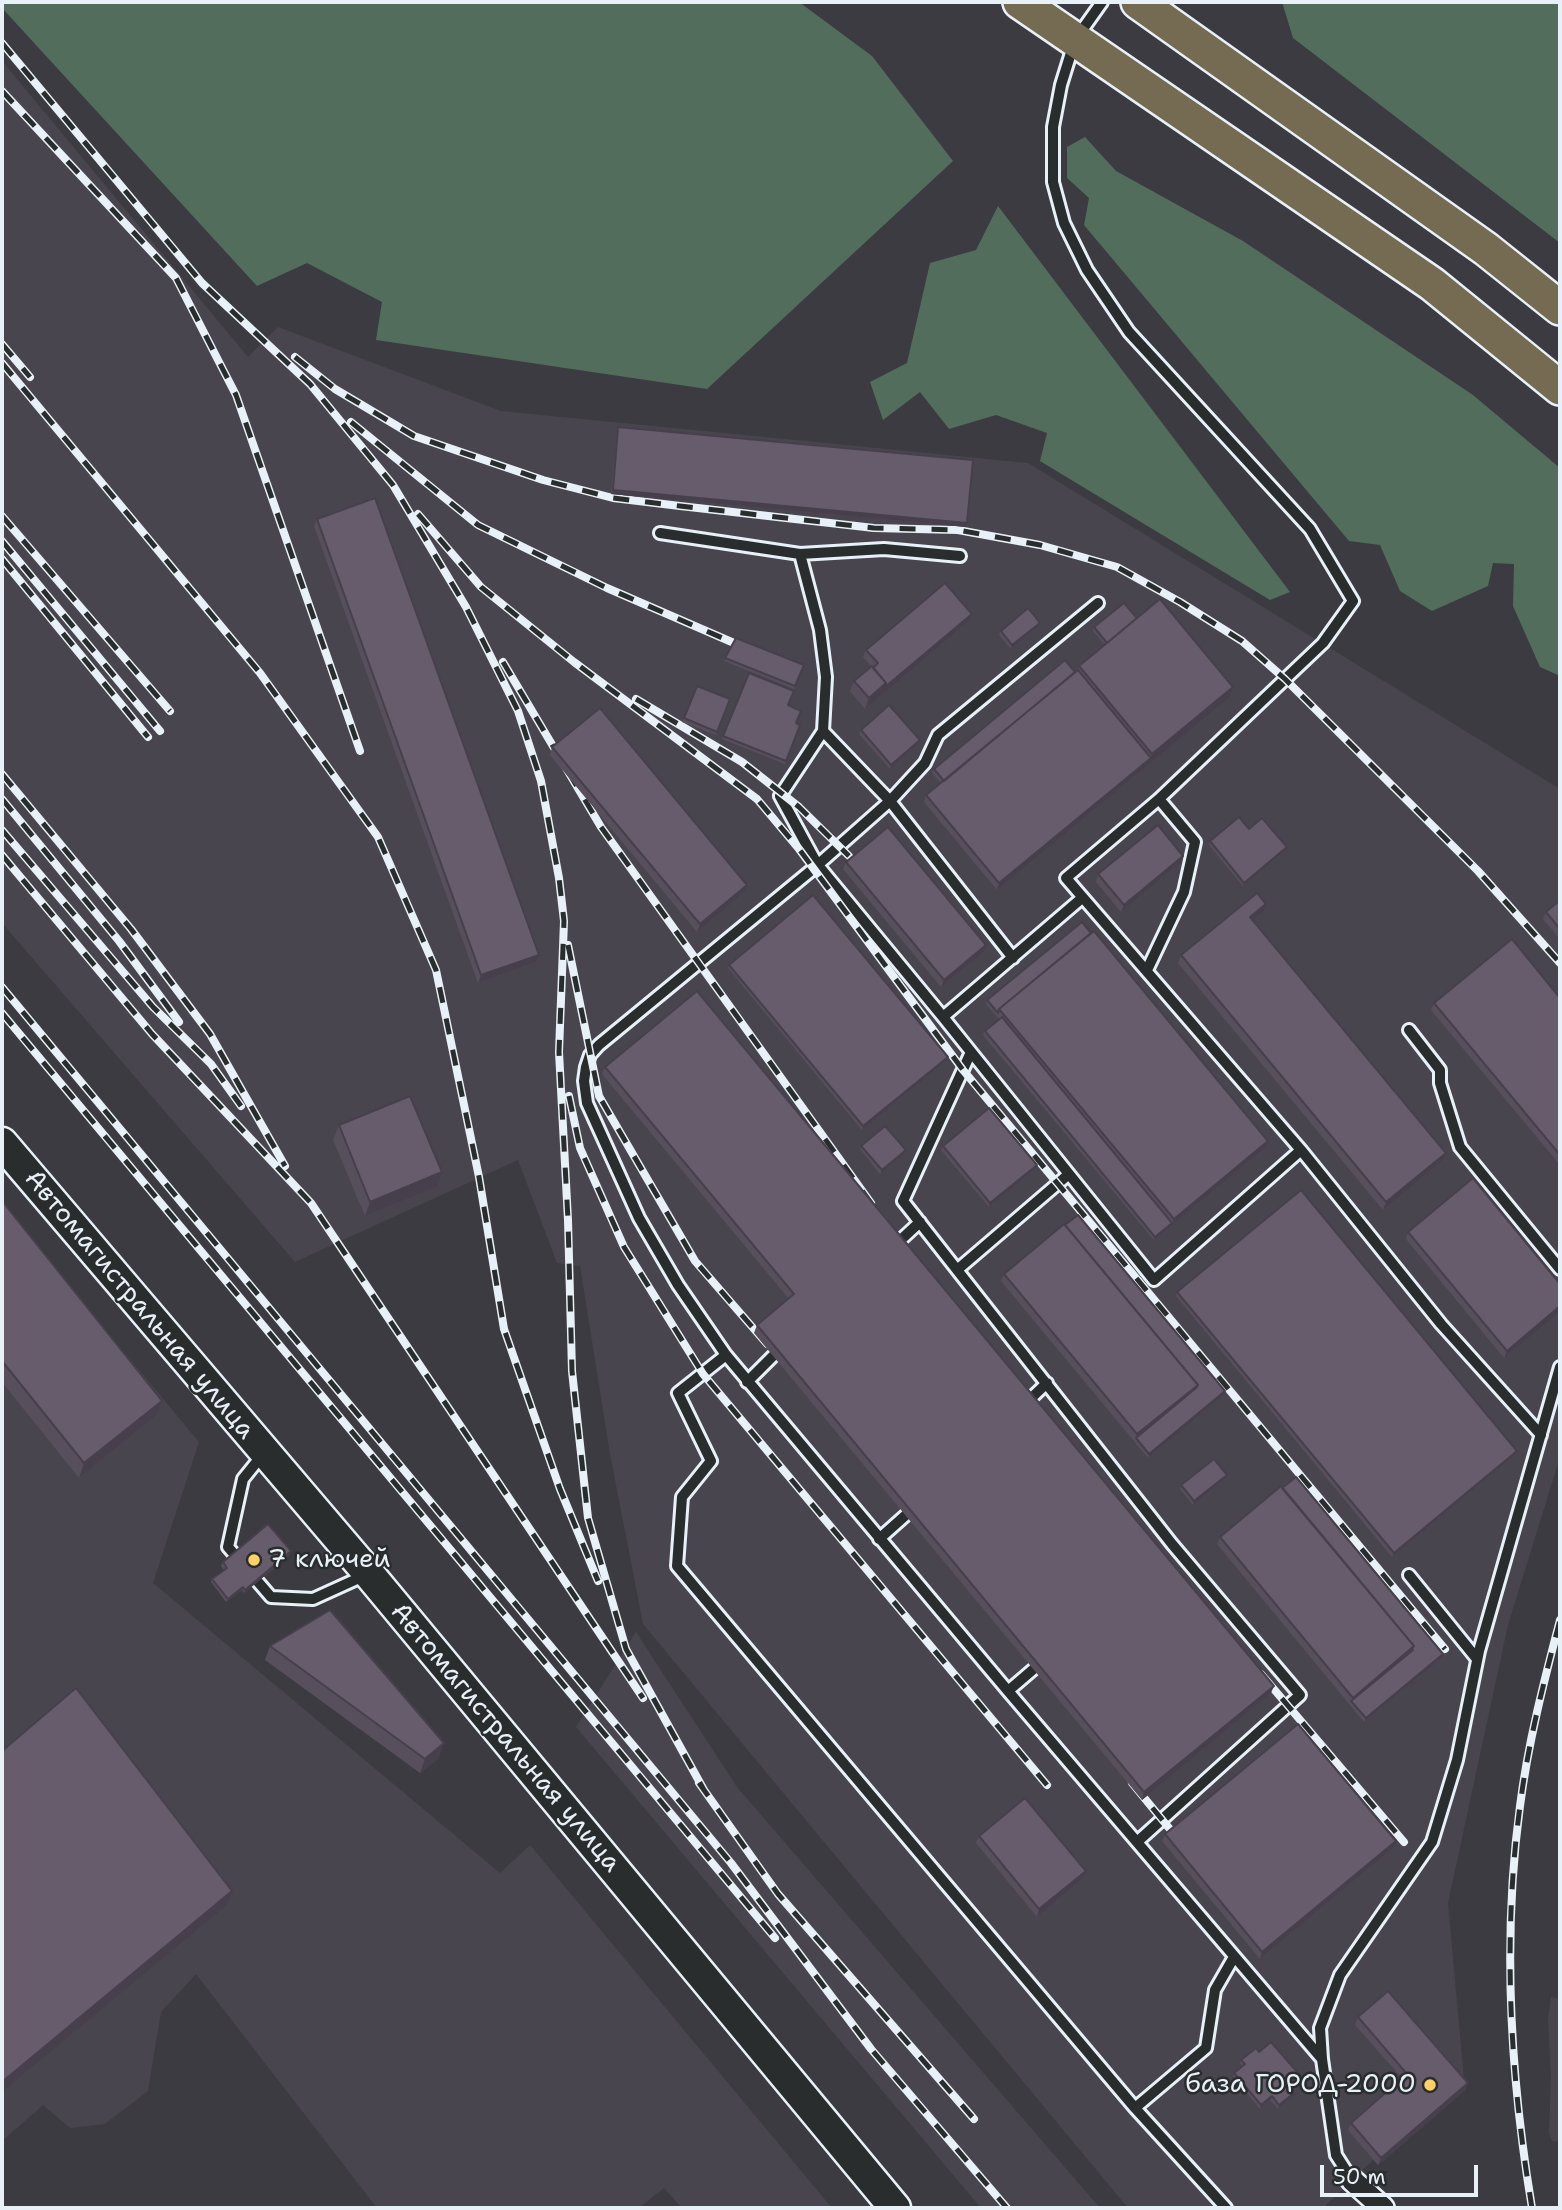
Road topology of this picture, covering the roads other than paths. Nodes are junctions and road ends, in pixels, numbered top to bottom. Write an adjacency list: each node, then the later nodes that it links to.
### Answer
1 (1020, 2): 4 (main road)
2 (1102, 2): 4 (lane)
3 (1138, 2): 5 (main road)
4 (1074, 40): 6 (main road); 12 (lane)
5 (1560, 308)
6 (1560, 388)
7 (660, 533): 8 (lane)
8 (800, 554): 9 (lane); 11 (lane)
9 (960, 556)
10 (1098, 603): 13 (lane)
11 (823, 732): 13 (lane); 14 (lane)
12 (1160, 799): 15 (lane); 17 (lane)
13 (890, 801): 14 (lane); 16 (lane)
14 (817, 864): 18 (lane); 29 (lane)
15 (1082, 898): 16 (lane); 17 (lane)
16 (1013, 958): 18 (lane)
17 (1147, 970): 22 (lane)
18 (943, 1017): 20 (lane)
19 (1409, 1030): 26 (lane)
20 (971, 1052): 23 (lane); 24 (lane)
21 (2, 1143): 35 (main road, Автомагистральная улица)
22 (1301, 1150): 23 (lane); 34 (lane)
23 (1069, 1174): 27 (lane)
24 (920, 1222): 25 (lane); 27 (lane)
25 (888, 1251)
26 (1560, 1269)
27 (957, 1270): 32 (lane)
28 (796, 1335): 31 (lane)
29 (726, 1355): 31 (lane); 48 (lane)
30 (1560, 1367): 34 (lane)
31 (747, 1382): 37 (lane)
32 (1047, 1383): 33 (lane); 38 (lane)
33 (1019, 1409)
34 (1541, 1435): 43 (lane)
35 (264, 1453): 40 (main road, Автомагистральная улица); 40 (lane)
36 (928, 1494): 37 (lane)
37 (879, 1539): 44 (lane)
38 (1172, 1544): 39 (lane); 45 (lane)
39 (1160, 1555)
40 (369, 1574): 50 (main road, Автомагистральная улица)
41 (1409, 1575): 43 (lane)
42 (1047, 1657): 44 (lane)
43 (1477, 1659): 47 (lane)
44 (1007, 1691): 45 (lane)
45 (1137, 1843): 46 (lane)
46 (1234, 1956): 47 (lane); 48 (lane)
47 (1322, 2059): 49 (lane)
48 (1135, 2108): 51 (lane)
49 (1352, 2180): 52 (street)
50 (895, 2208)
51 (1226, 2208)
52 (1383, 2208)

